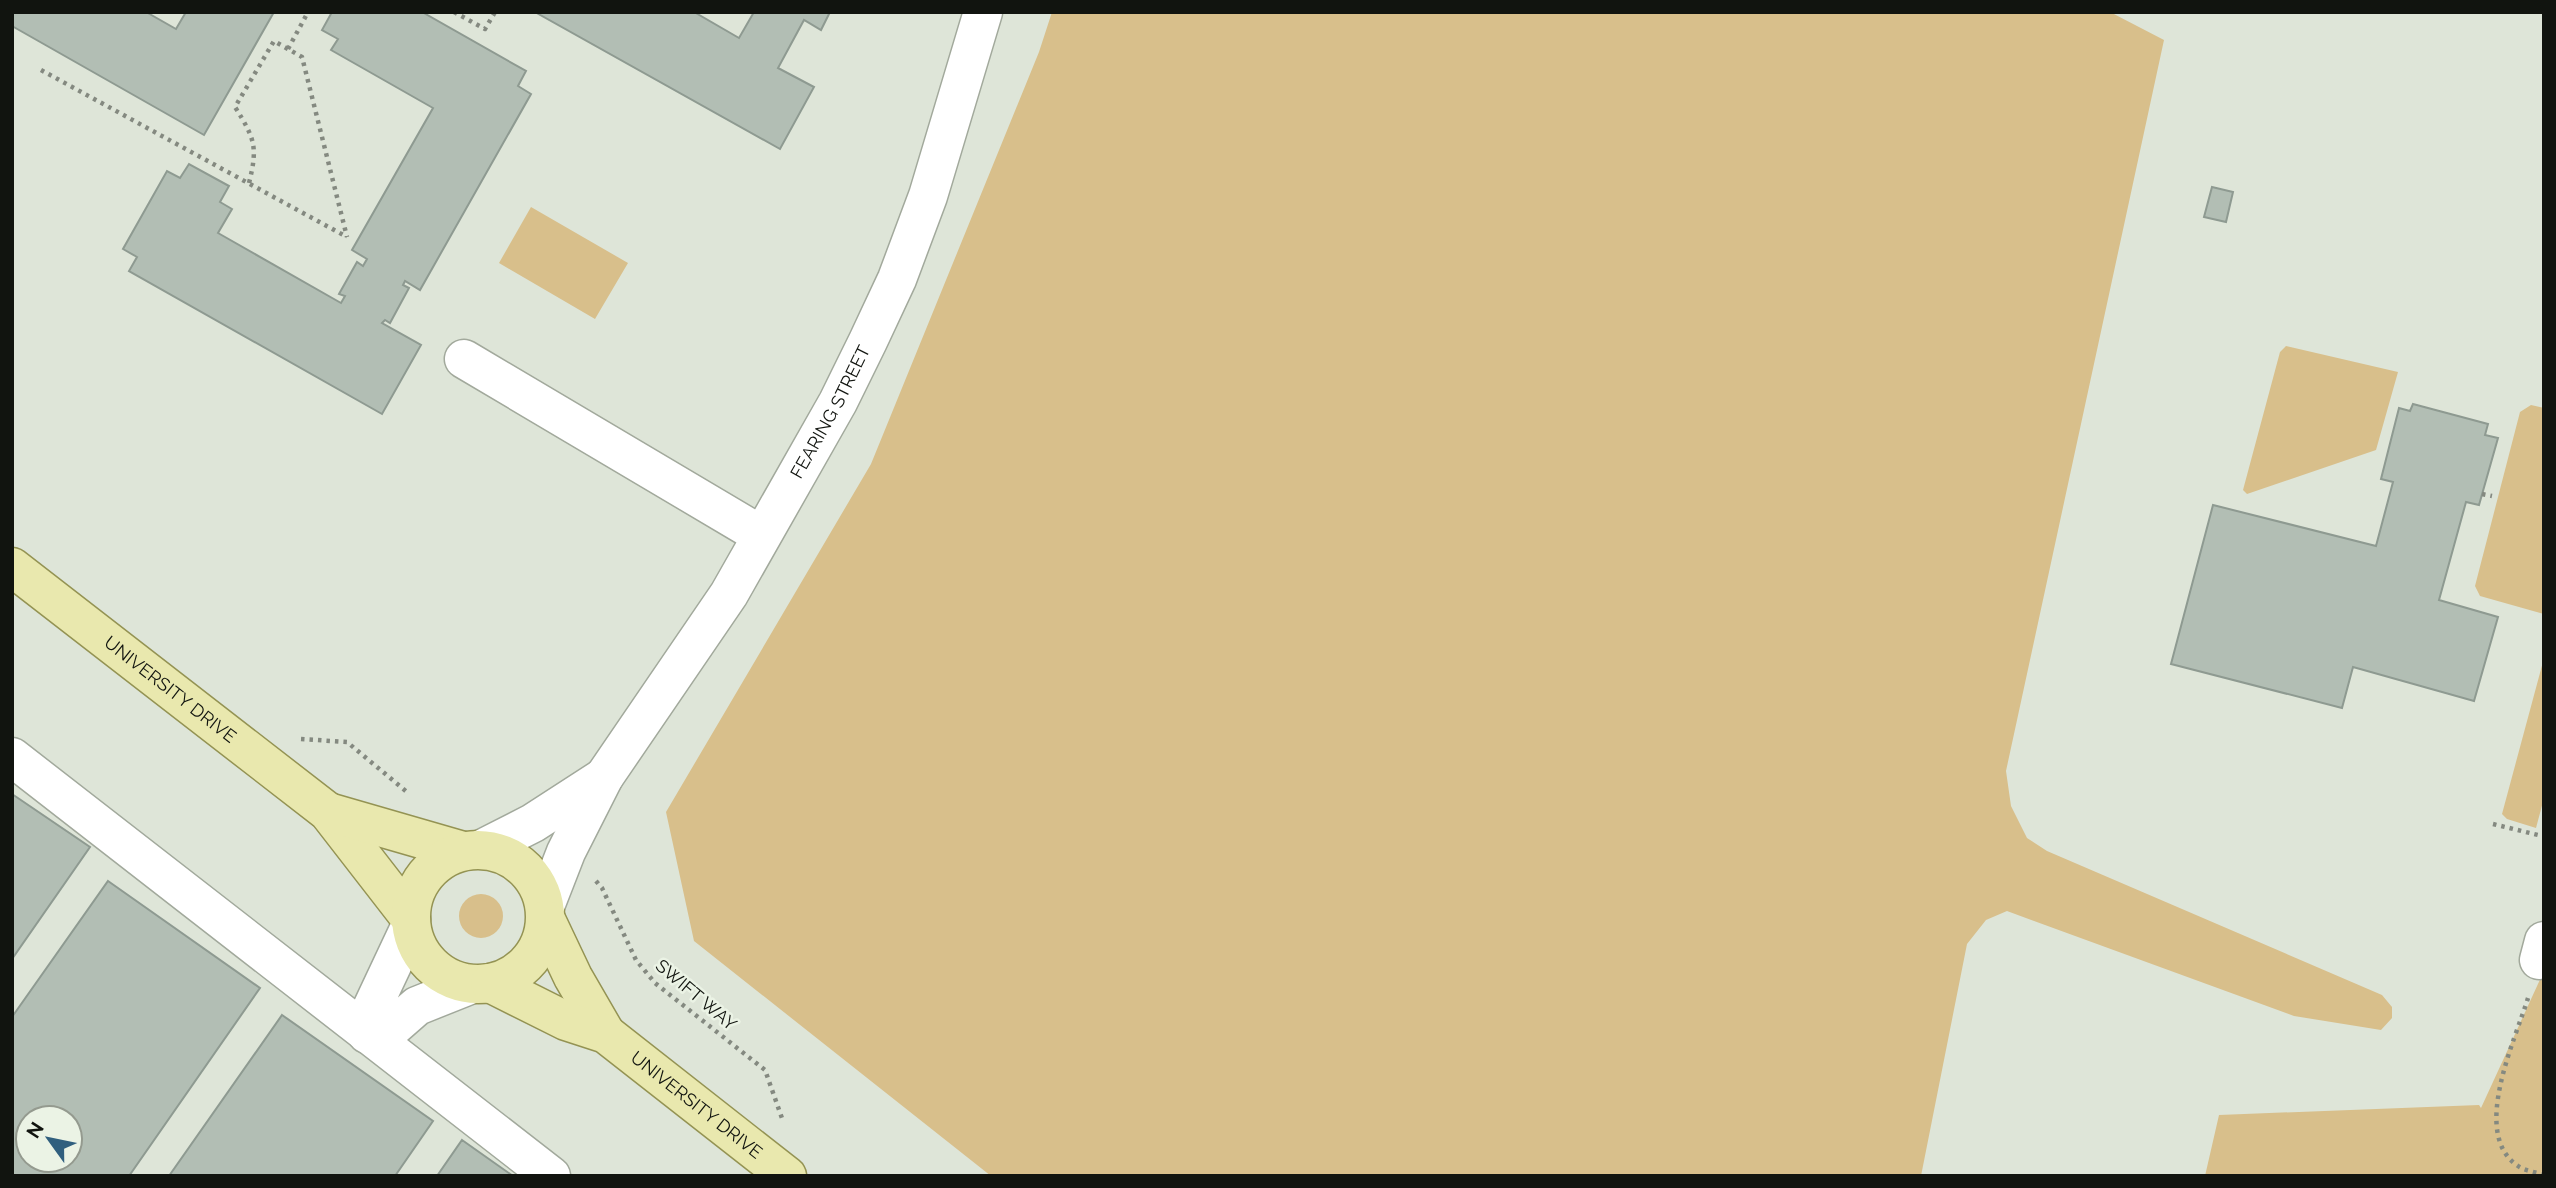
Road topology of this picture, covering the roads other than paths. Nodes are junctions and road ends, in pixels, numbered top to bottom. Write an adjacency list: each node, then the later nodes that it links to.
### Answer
1 (983, 12): 3 (street, FEARING STREET)
2 (464, 359): 3 (street)
3 (761, 535): 6 (street, FEARING STREET)
4 (12, 567): 7 (main road, UNIVERSITY DRIVE)
5 (12, 757): 12 (street)
6 (604, 777): 8 (street, FEARING STREET); 9 (street, FEARING STREET)
7 (328, 812): 8 (main road, UNIVERSITY DRIVE); 10 (main road, UNIVERSITY DRIVE)
8 (473, 850): 9 (main road, UNIVERSITY DRIVE); 10 (main road)
9 (545, 913): 11 (main road); 13 (main road, UNIVERSITY DRIVE)
10 (411, 922): 11 (main road, UNIVERSITY DRIVE); 12 (street)
11 (481, 983): 12 (street); 13 (main road, UNIVERSITY DRIVE)
12 (367, 1034): 14 (street)
13 (606, 1034): 15 (main road, UNIVERSITY DRIVE)
14 (551, 1176)
15 (787, 1176)

